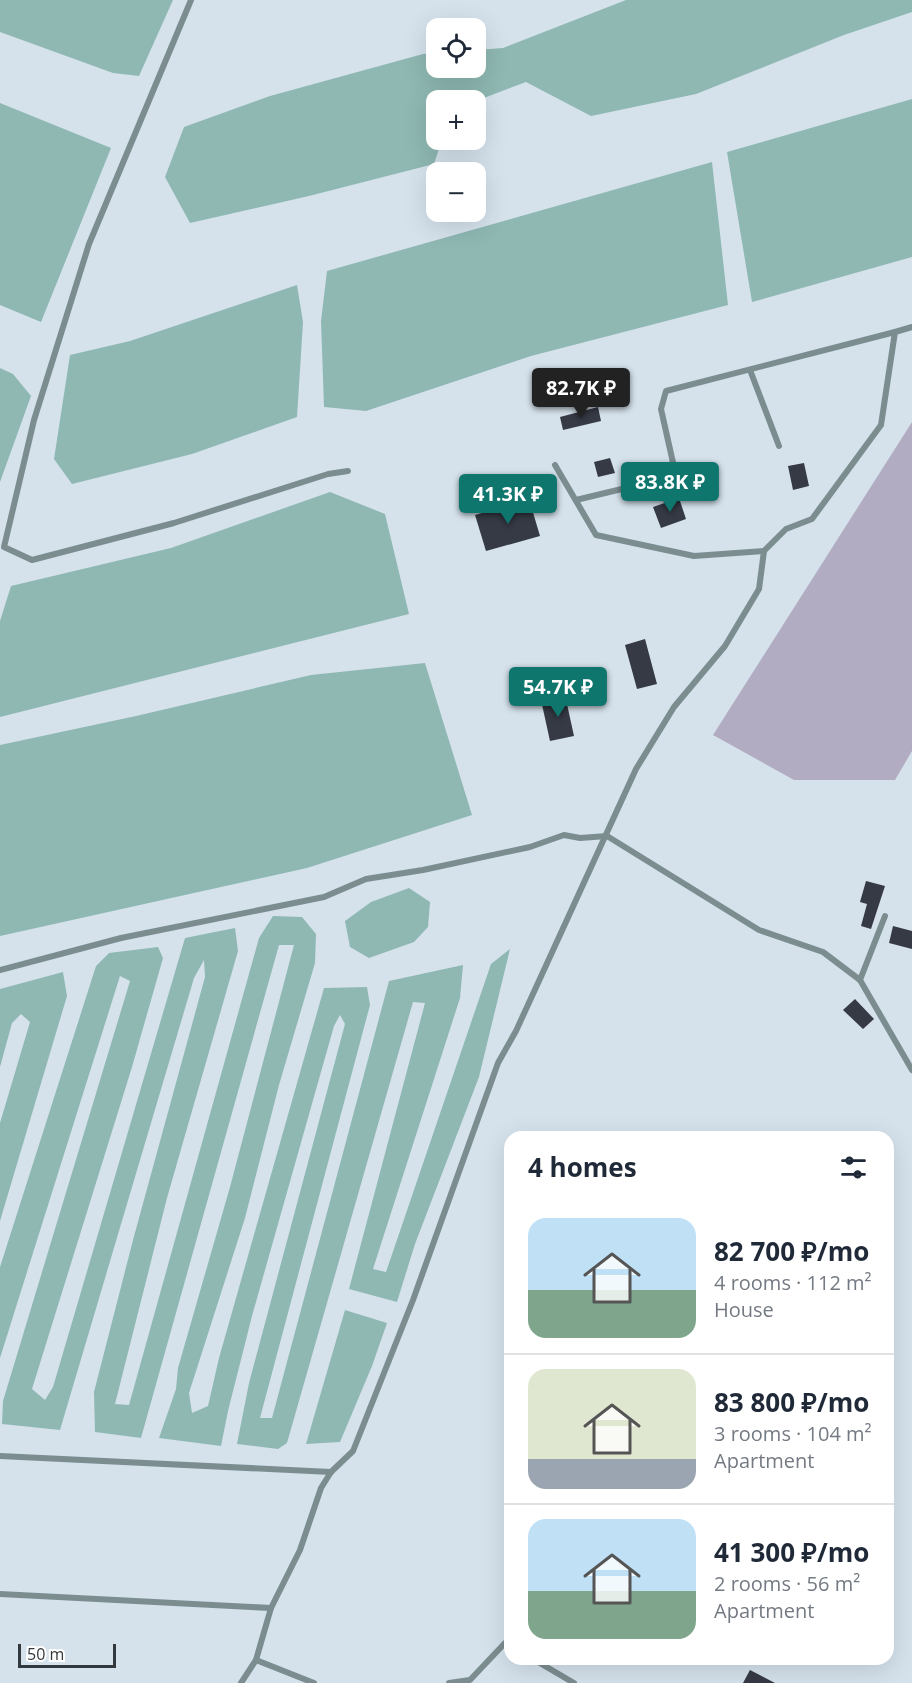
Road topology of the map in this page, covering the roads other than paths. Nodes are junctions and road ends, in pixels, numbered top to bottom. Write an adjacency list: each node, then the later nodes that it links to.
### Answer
1 (191, 0): 7 (lane)
2 (912, 327): 3 (lane)
3 (895, 332): 4 (lane); 9 (lane)
4 (750, 370): 5 (lane); 8 (lane)
5 (779, 446)
6 (555, 465): 8 (lane)
7 (348, 471)
8 (576, 500): 9 (lane)
9 (764, 551): 10 (lane)
10 (607, 836): 12 (lane); 13 (lane); 16 (lane)
11 (885, 916): 13 (lane)
12 (0, 970)
13 (861, 980): 14 (lane)
14 (912, 1070)
15 (0, 1456): 16 (lane)
16 (331, 1472): 18 (lane)
17 (0, 1594): 18 (lane)
18 (271, 1608): 20 (lane)
19 (504, 1644): 24 (lane)
20 (256, 1660): 22 (lane); 23 (lane)
21 (542, 1665): 25 (lane)
22 (241, 1683)
23 (314, 1683)
24 (449, 1683)
25 (574, 1683)

